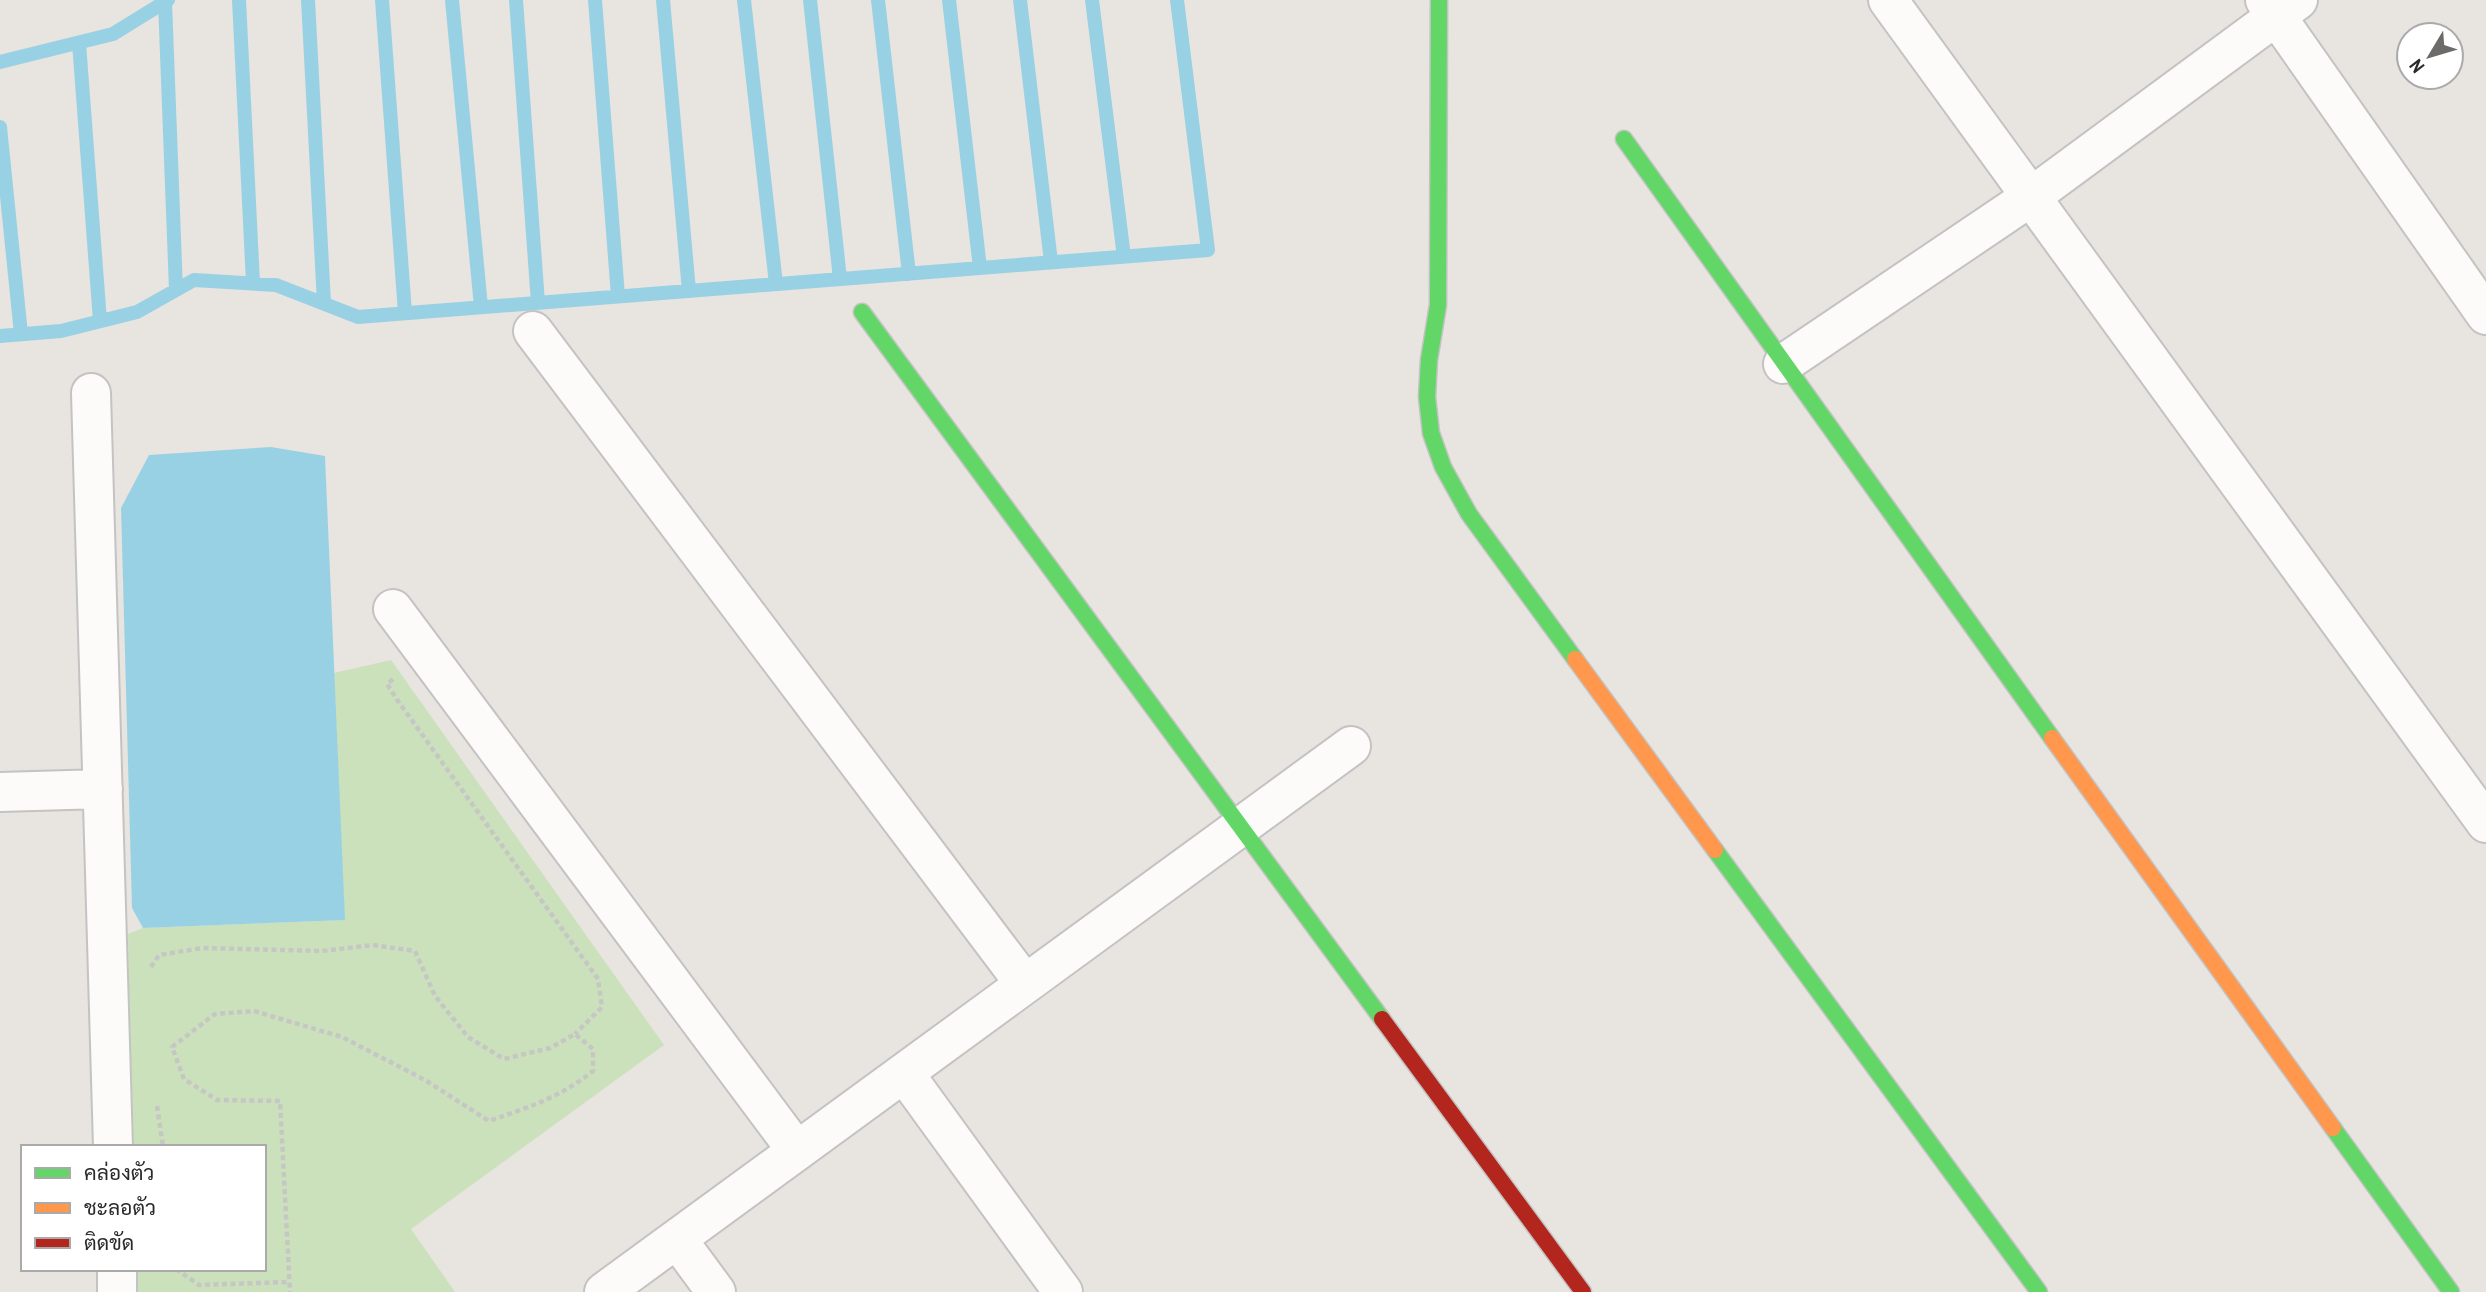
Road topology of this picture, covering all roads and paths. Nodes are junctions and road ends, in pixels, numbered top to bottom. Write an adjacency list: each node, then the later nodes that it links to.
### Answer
1 (1439, 0): 36 (street)
2 (1888, 0): 5 (street)
3 (2279, 5): 5 (street); 7 (street)
4 (1624, 139): 9 (street)
5 (2032, 196): 9 (street); 16 (street)
6 (862, 312): 17 (street)
7 (2486, 315)
8 (533, 331): 19 (street)
9 (1783, 364): 37 (street)
10 (92, 393): 14 (street)
11 (393, 609): 12 (street)
12 (425, 651): 20 (path); 25 (street)
13 (1351, 746): 17 (street)
14 (103, 789): 15 (street); 23 (street)
15 (0, 792)
16 (2486, 824)
17 (1241, 826): 19 (street); 35 (street)
18 (145, 978): 20 (path)
19 (1025, 984): 21 (street)
20 (575, 1034): 29 (path)
21 (904, 1073): 25 (street); 34 (street)
22 (155, 1094): 24 (path)
23 (113, 1145)
24 (163, 1145)
25 (797, 1151): 26 (street)
26 (677, 1239): 32 (street); 33 (street)
27 (117, 1271): 30 (street)
28 (179, 1271): 29 (path)
29 (289, 1282): 31 (path)
30 (117, 1292)
31 (290, 1292)
32 (604, 1292)
33 (716, 1292)
34 (1063, 1292)
35 (1583, 1292)
36 (2039, 1292)
37 (2451, 1292)

